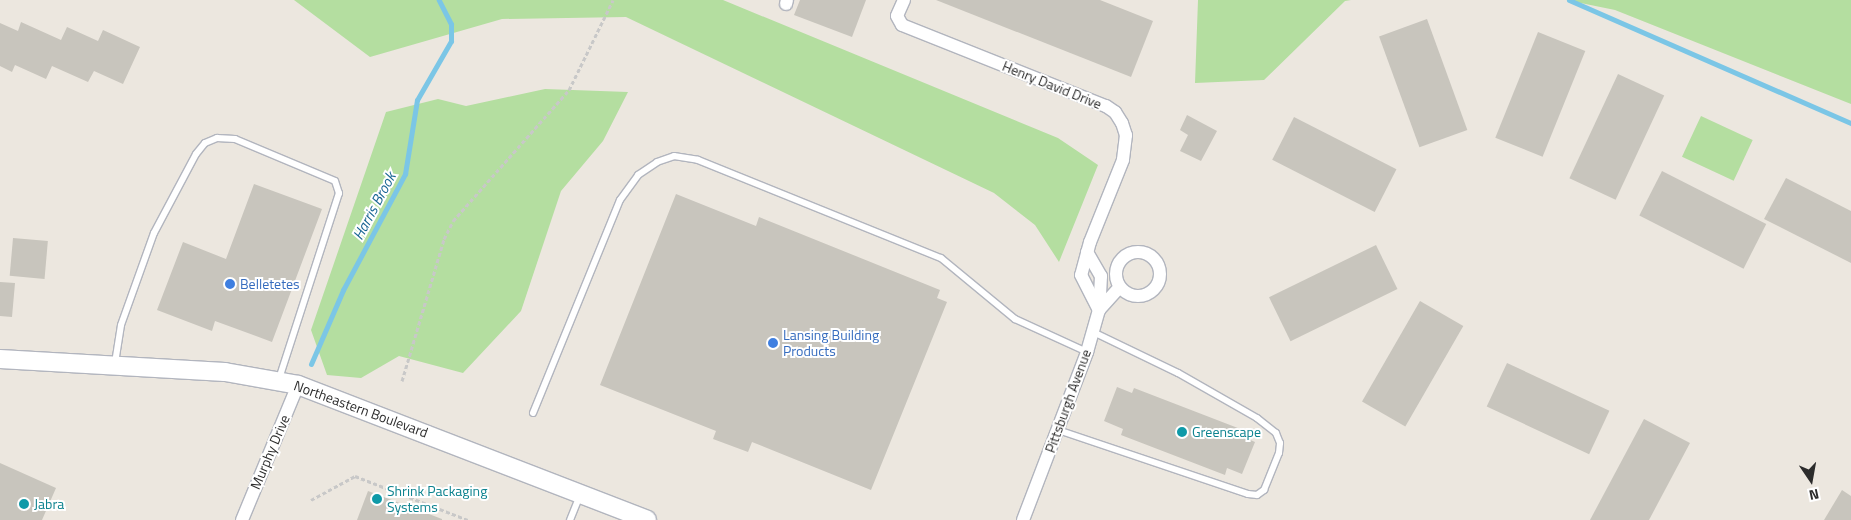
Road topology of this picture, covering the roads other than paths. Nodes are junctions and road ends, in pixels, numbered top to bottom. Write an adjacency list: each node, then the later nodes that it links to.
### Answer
1 (904, 0): 2 (street, Henry David Drive)
2 (1087, 252): 4 (street); 4 (street, Henry David Drive)
3 (1120, 287): 4 (street, Pittsburgh Avenue)
4 (1099, 310): 5 (street, Pittsburgh Avenue)
5 (1093, 332): 6 (street, Pittsburgh Avenue); 12 (lane)
6 (1087, 352): 11 (lane); 12 (street, Pittsburgh Avenue)
7 (0, 360): 8 (street, Northeastern Boulevard)
8 (115, 366): 9 (street, Northeastern Boulevard); 9 (lane)
9 (278, 380): 10 (street, Northeastern Boulevard)
10 (298, 385): 13 (street, Northeastern Boulevard); 14 (street, Murphy Drive)
11 (533, 413)
12 (1058, 430): 17 (street, Pittsburgh Avenue)
13 (580, 494): 15 (lane); 16 (street, Northeastern Boulevard)
14 (242, 520)
15 (570, 520)
16 (647, 520)
17 (1023, 520)

